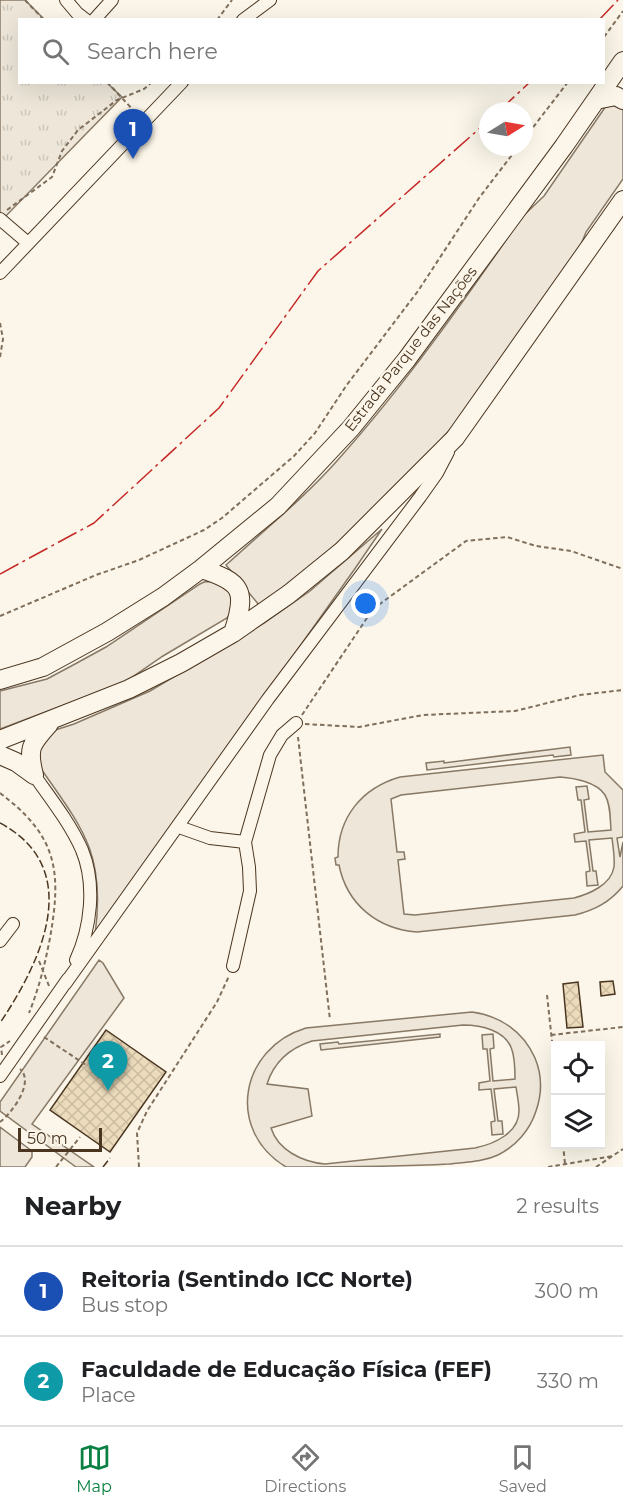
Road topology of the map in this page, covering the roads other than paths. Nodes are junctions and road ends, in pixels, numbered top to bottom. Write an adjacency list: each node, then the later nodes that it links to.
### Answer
1 (66, 0): 5 (street)
2 (112, 0): 6 (street)
3 (256, 0): 7 (street)
4 (270, 0): 8 (street)
5 (83, 18)
6 (96, 18)
7 (245, 18)
8 (245, 18)
9 (622, 69): 11 (highway, Estrada Parque das Nações)
10 (180, 84): 15 (street)
11 (596, 100): 12 (highway); 18 (highway, Estrada Parque das Nações)
12 (623, 100)
13 (623, 200): 17 (highway)
14 (2, 216): 15 (street)
15 (28, 243): 16 (street)
16 (0, 273)
17 (455, 438): 19 (highway); 26 (street)
18 (201, 569): 19 (highway); 20 (highway, Estrada Parque das Nações)
19 (232, 633): 21 (highway)
20 (5, 676)
21 (51, 722): 23 (highway); 25 (highway)
22 (296, 723): 27 (street)
23 (0, 740)
24 (0, 755): 25 (highway)
25 (34, 775): 31 (street)
26 (179, 827): 27 (street); 31 (street)
27 (245, 842): 30 (street)
28 (13, 924): 29 (street)
29 (0, 941)
30 (233, 966)
31 (65, 984): 32 (street)
32 (0, 1076)

